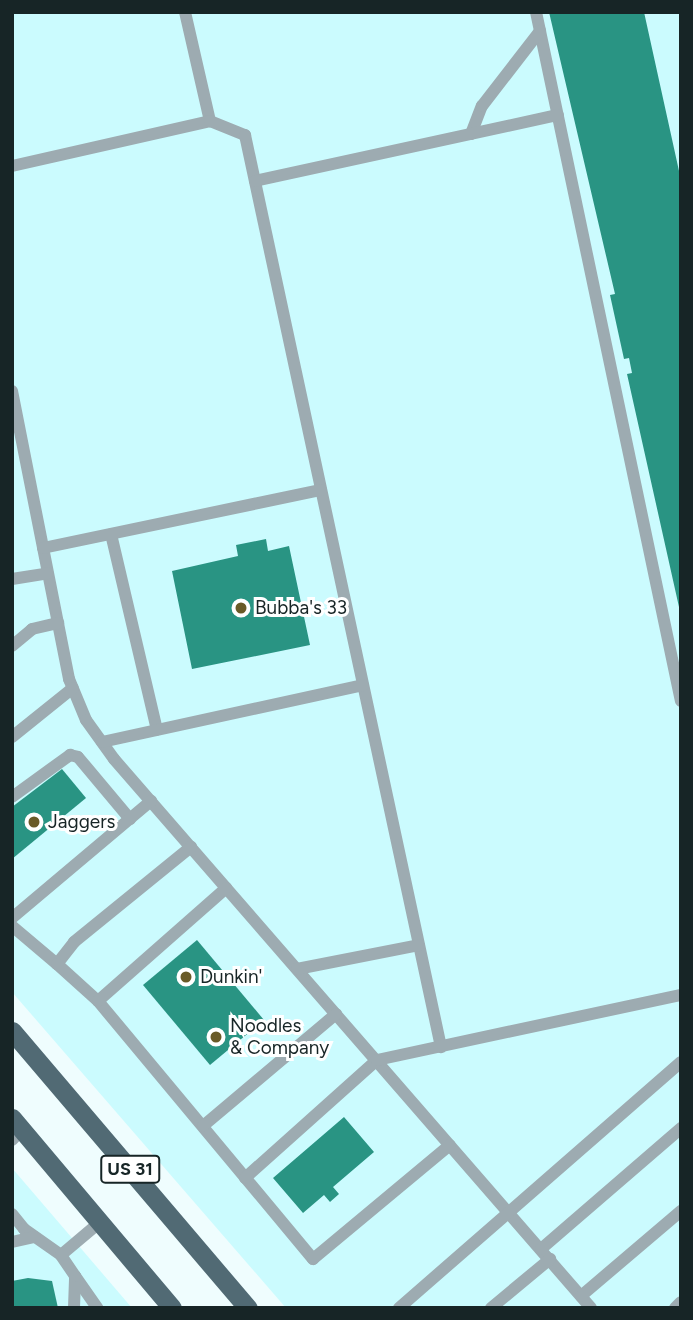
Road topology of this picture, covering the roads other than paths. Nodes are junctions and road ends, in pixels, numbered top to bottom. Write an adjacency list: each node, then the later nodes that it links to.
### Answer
1 (185, 12): 5 (lane)
2 (536, 12): 3 (lane)
3 (540, 31): 4 (lane); 6 (lane)
4 (558, 115): 6 (lane); 19 (lane)
5 (210, 121): 7 (lane); 8 (lane)
6 (471, 134): 8 (lane)
7 (12, 166)
8 (255, 181): 10 (lane)
9 (12, 391): 12 (lane)
10 (321, 490): 11 (lane); 17 (lane)
11 (111, 534): 12 (lane); 20 (lane)
12 (43, 548): 13 (lane)
13 (48, 573): 14 (lane); 15 (lane)
14 (12, 579)
15 (58, 623): 16 (lane); 18 (lane)
16 (12, 646)
17 (363, 685): 20 (lane); 30 (lane)
18 (73, 688): 21 (lane); 22 (lane)
19 (681, 701)
20 (158, 730): 22 (lane)
21 (12, 737)
22 (102, 742): 24 (lane)
23 (12, 797): 25 (lane)
24 (151, 801): 25 (lane); 26 (lane)
25 (130, 819): 28 (lane)
26 (191, 847): 27 (lane); 31 (lane)
27 (226, 888): 32 (lane); 34 (lane)
28 (12, 918)
29 (12, 926): 31 (lane)
30 (419, 945): 32 (lane); 37 (lane)
31 (57, 964): 34 (lane)
32 (297, 969): 35 (lane)
33 (681, 995): 37 (lane)
34 (98, 1001): 40 (lane)
35 (336, 1014): 38 (lane); 40 (lane)
36 (12, 1031): 60 (main road, US 31)
37 (441, 1047): 38 (lane)
38 (377, 1060): 43 (lane); 44 (lane)
39 (681, 1062): 46 (lane)
40 (203, 1126): 44 (lane)
41 (681, 1128): 51 (lane)
42 (15, 1129): 48 (main road, US 31)
43 (450, 1145): 44 (lane); 46 (lane)
44 (246, 1178)
45 (681, 1211): 54 (lane)
46 (509, 1212): 51 (lane); 61 (lane)
47 (12, 1213): 49 (lane)
48 (100, 1222): 52 (lane); 59 (main road, US 31)
49 (34, 1237): 50 (lane); 52 (lane)
50 (12, 1242)
51 (545, 1254): 54 (lane); 56 (lane)
52 (61, 1255): 53 (lane)
53 (75, 1276): 57 (lane); 58 (lane)
54 (581, 1296): 62 (lane)
55 (681, 1303): 63 (lane)
56 (500, 1305)
57 (74, 1308)
58 (97, 1308)
59 (172, 1308)
60 (248, 1308)
61 (398, 1308)
62 (592, 1308)
63 (675, 1308)

